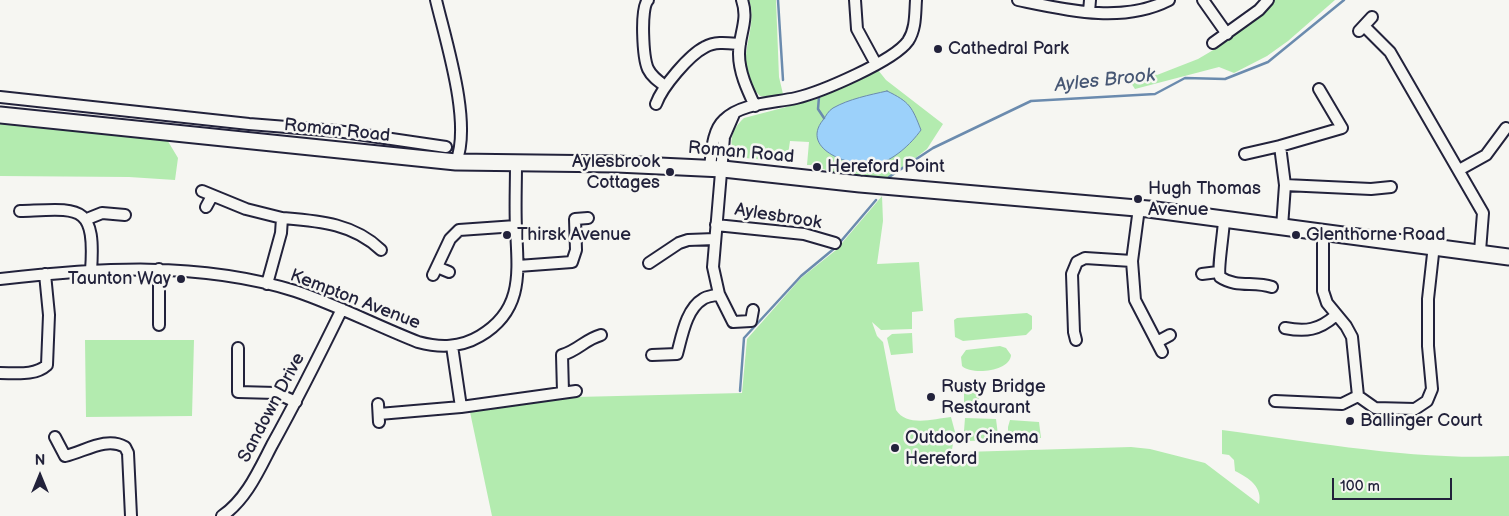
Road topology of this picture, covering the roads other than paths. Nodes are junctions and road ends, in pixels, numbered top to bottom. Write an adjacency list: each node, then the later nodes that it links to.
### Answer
1 (436, 0): 29 (street)
2 (648, 0): 17 (street)
3 (742, 0): 15 (street)
4 (855, 0): 16 (street)
5 (916, 0): 16 (street)
6 (1018, 0): 11 (street)
7 (1090, 0): 11 (street)
8 (1169, 0): 11 (street)
9 (1203, 0): 13 (street)
10 (1268, 0): 13 (street)
11 (1089, 12)
12 (1372, 17): 32 (street)
13 (1227, 34): 14 (street)
14 (1213, 43)
15 (740, 44): 17 (street); 21 (street)
16 (876, 64): 21 (street)
17 (665, 86): 20 (street)
18 (1319, 89): 25 (street)
19 (0, 97): 24 (street, Roman Road)
20 (656, 104)
21 (755, 106): 31 (street, Aylesbrook)
22 (0, 115): 27 (main road, Roman Road)
23 (1506, 128): 32 (street)
24 (321, 130): 26 (street, Roman Road); 27 (street)
25 (1280, 146): 28 (street); 33 (street)
26 (446, 147)
27 (318, 148): 29 (main road, Roman Road)
28 (1244, 154)
29 (456, 162): 30 (main road, Roman Road)
30 (516, 164): 31 (main road, Roman Road); 44 (street, Kempton Avenue)
31 (716, 168): 36 (main road, Roman Road); 43 (street, Aylesbrook)
32 (1459, 170): 51 (street)
33 (1285, 185): 34 (street); 45 (street)
34 (1391, 187)
35 (206, 207): 39 (street)
36 (1139, 208): 42 (main road, Roman Road); 53 (street)
37 (20, 210): 41 (street)
38 (125, 215): 41 (street)
39 (282, 218): 50 (street); 63 (street)
40 (588, 218): 55 (street)
41 (87, 219): 57 (street)
42 (1224, 220): 45 (main road, Roman Road); 59 (street)
43 (716, 224): 47 (street, Aylesbrook); 48 (street, Aylesbrook)
44 (516, 226): 55 (street, Kempton Avenue); 58 (street)
45 (1282, 226): 46 (main road, Roman Road)
46 (1322, 232): 49 (main road, Roman Road); 68 (street)
47 (714, 239): 54 (street, Aylesbrook); 65 (street, Aylesbrook)
48 (835, 243)
49 (1434, 245): 51 (main road, Roman Road); 82 (street)
50 (381, 250)
51 (1480, 251): 52 (main road, Roman Road)
52 (1508, 257)
53 (1132, 261): 73 (street); 74 (street)
54 (649, 263)
55 (518, 266): 75 (street, Kempton Avenue)
56 (159, 269): 57 (street, Kempton Avenue); 63 (street, Kempton Avenue); 69 (street)
57 (91, 271): 60 (street, Kempton Avenue)
58 (449, 272)
59 (1218, 272): 61 (street); 64 (street)
60 (45, 274): 62 (street, Kempton Avenue); 79 (street)
61 (1202, 274)
62 (0, 279)
63 (267, 284): 66 (street, Kempton Avenue)
64 (1272, 287)
65 (719, 294): 67 (street, Aylesbrook); 78 (street)
66 (342, 308): 75 (street, Kempton Avenue); 84 (street, Sandown Drive)
67 (753, 310)
68 (1336, 316): 70 (street); 82 (street)
69 (159, 325)
70 (1285, 328)
71 (601, 334): 81 (street)
72 (1170, 334): 74 (street)
73 (1076, 340)
74 (1157, 342): 77 (street)
75 (452, 346): 85 (street)
76 (238, 348): 84 (street)
77 (1162, 352)
78 (652, 355)
79 (0, 374)
80 (576, 391): 81 (street)
81 (563, 392): 85 (street)
82 (1358, 396): 83 (street)
83 (1275, 401)
84 (296, 402): 89 (street, Sandown Drive)
85 (460, 407): 86 (street)
86 (379, 413)
87 (55, 437): 88 (street)
88 (131, 516)
89 (222, 516)

